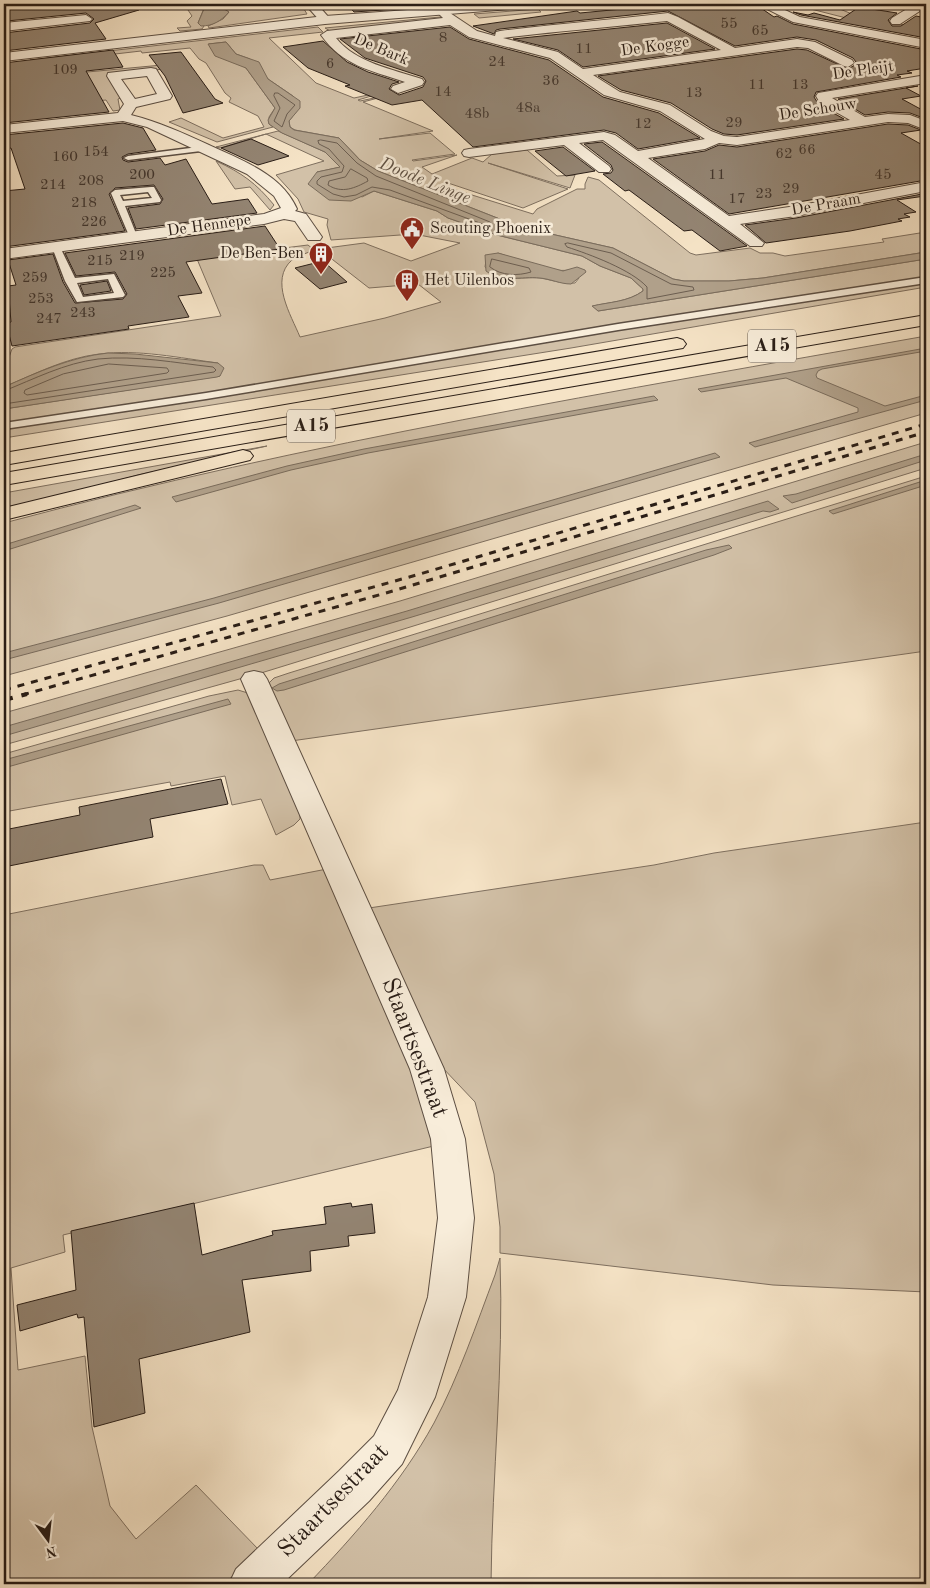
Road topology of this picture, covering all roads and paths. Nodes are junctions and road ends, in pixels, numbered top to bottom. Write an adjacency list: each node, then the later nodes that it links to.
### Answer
1 (311, 4): 8 (street)
2 (533, 4): 5 (street)
3 (762, 4): 14 (street)
4 (921, 4): 10 (street)
5 (441, 10): 8 (street); 9 (street)
6 (21, 11): 11 (street)
7 (86, 19): 11 (street)
8 (325, 20): 16 (street)
9 (452, 21): 13 (street); 20 (street, De Bark)
10 (896, 21)
11 (28, 25): 12 (street)
12 (4, 27)
13 (486, 38): 15 (street, De Kogge); 18 (street)
14 (926, 44)
15 (734, 52): 17 (street, De Kogge); 18 (street, De Kogge)
16 (4, 56)
17 (848, 63)
18 (580, 73): 25 (street)
19 (926, 79): 21 (street, De Pleijt)
20 (398, 89)
21 (862, 121): 22 (street, De Schouw); 25 (street, De Schouw)
22 (926, 126)
23 (4, 128): 26 (street)
24 (566, 140): 27 (street); 28 (street); 30 (street)
25 (715, 140): 28 (street, De Schouw)
26 (206, 148): 29 (lane); 33 (street)
27 (468, 153)
28 (634, 156): 34 (street)
29 (128, 158)
30 (604, 169)
31 (926, 187): 34 (street, De Praam)
32 (119, 204): 35 (lane)
33 (284, 214): 35 (street, De Hennepe); 36 (street)
34 (726, 221): 37 (street)
35 (133, 236): 38 (street, De Hennepe)
36 (314, 237)
37 (756, 243)
38 (56, 247): 39 (street, De Hennepe); 41 (lane)
39 (4, 254)
40 (926, 280): 46 (lane)
41 (70, 281): 41 (lane)
42 (926, 320): 44 (highway, A15)
43 (692, 341): 45 (highway, A15)
44 (618, 373): 49 (highway, A15); 50 (highway, A15)
45 (361, 398): 47 (highway, A15); 48 (highway, A15)
46 (4, 426)
47 (4, 444)
48 (4, 459)
49 (4, 479)
50 (4, 514)
51 (254, 679): 52 (street, Staartsestraat)
52 (251, 1584)

